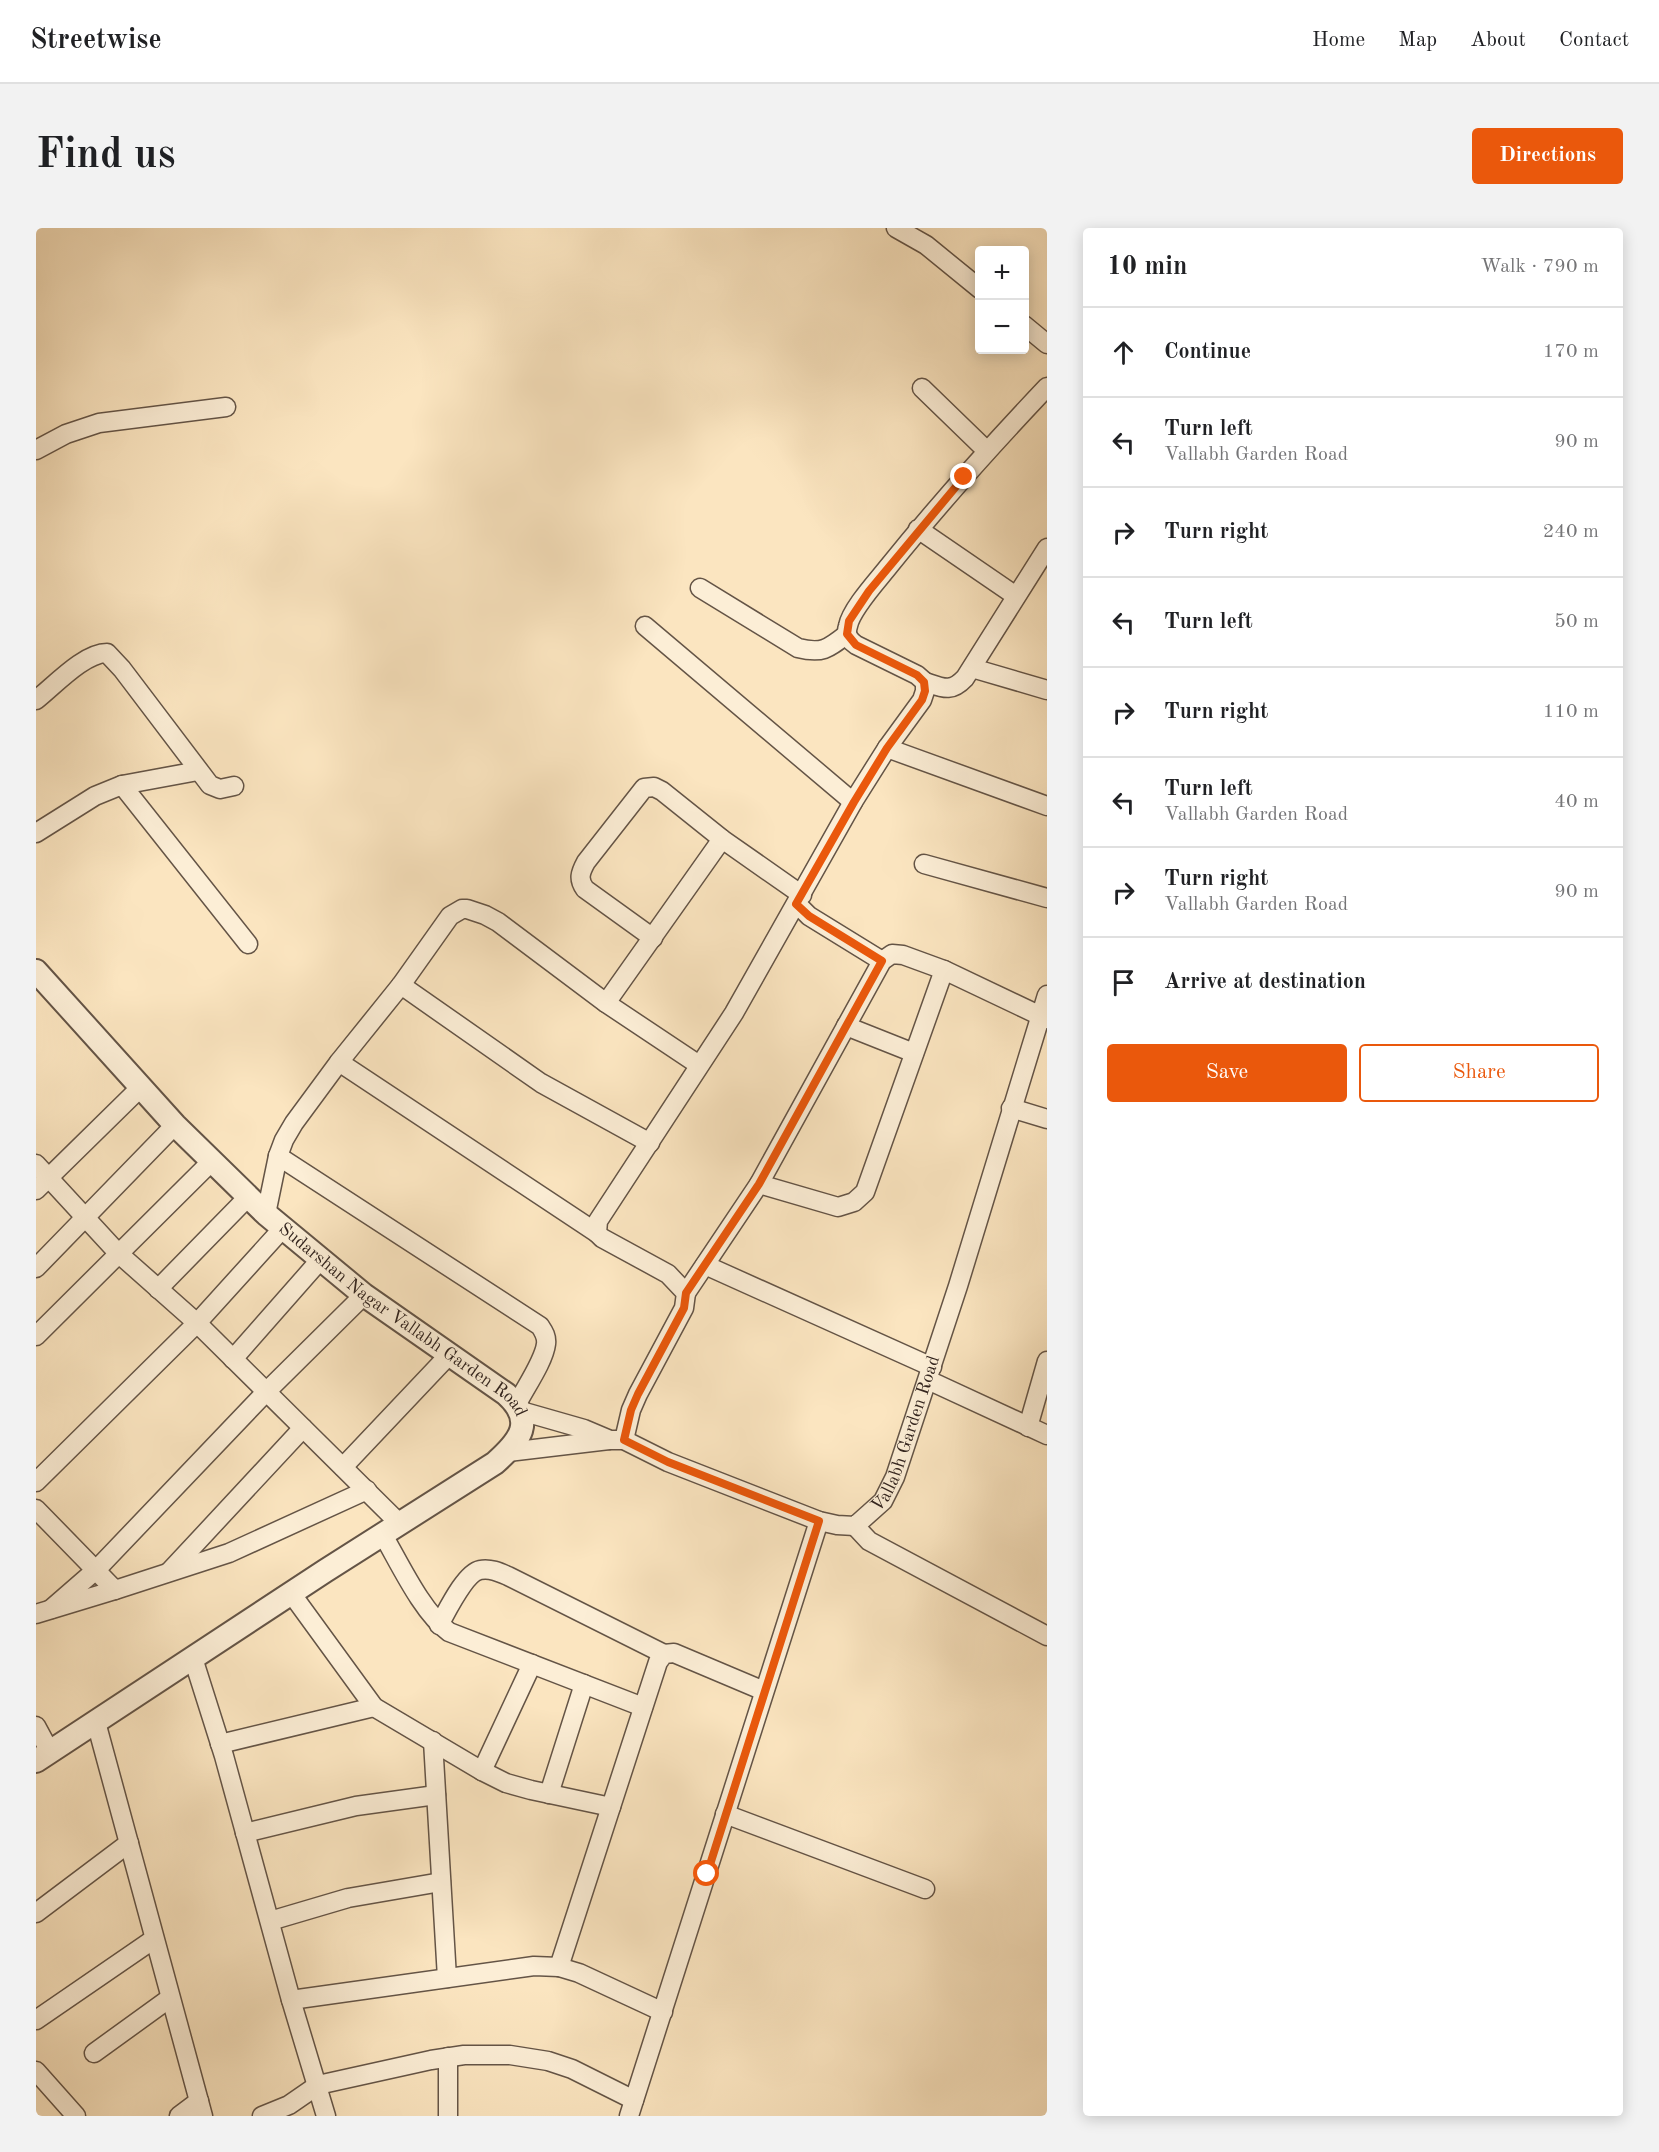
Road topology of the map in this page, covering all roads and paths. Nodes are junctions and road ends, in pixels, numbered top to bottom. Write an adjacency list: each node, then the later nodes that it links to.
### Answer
1 (907, 231): 2 (street)
2 (975, 285)
3 (1029, 330): 4 (street)
4 (1047, 344)
5 (1047, 387): 9 (street)
6 (922, 388): 9 (street)
7 (226, 407): 8 (street)
8 (36, 450)
9 (987, 451): 10 (street)
10 (918, 530): 13 (street); 15 (street)
11 (1047, 548): 13 (street)
12 (700, 588): 15 (street)
13 (1017, 596): 16 (street)
14 (645, 626): 24 (street)
15 (847, 634): 19 (street)
16 (972, 668): 17 (street); 19 (street)
17 (1047, 690)
18 (39, 691): 21 (street)
19 (923, 691): 20 (street)
20 (887, 748): 24 (street); 25 (street)
21 (198, 771): 22 (street); 23 (street)
22 (122, 784): 26 (street); 32 (street)
23 (234, 786)
24 (854, 802): 30 (street)
25 (1047, 806)
26 (36, 834)
27 (723, 839): 30 (street); 31 (street); 31 (street)
28 (924, 864): 29 (street)
29 (1047, 898)
30 (799, 900): 33 (street); 43 (street)
31 (653, 938): 38 (street)
32 (248, 944)
33 (882, 961): 34 (street); 40 (street)
34 (944, 970): 39 (street); 41 (street)
35 (36, 971): 44 (street, Sudarshan Nagar Vallabh Garden Road)
36 (401, 985): 38 (street); 42 (street); 48 (street)
37 (1047, 995): 39 (street, Vallabh Garden Road)
38 (606, 1003): 43 (street)
39 (1043, 1018): 45 (street, Vallabh Garden Road)
40 (846, 1026): 41 (street); 53 (street)
41 (914, 1053): 53 (street)
42 (339, 1062): 49 (street); 58 (street)
43 (699, 1065): 48 (street)
44 (140, 1088): 47 (street, Sudarshan Nagar Vallabh Garden Road); 52 (street)
45 (1011, 1108): 46 (street); 71 (street, Vallabh Garden Road)
46 (1047, 1119)
47 (175, 1125): 50 (street, Sudarshan Nagar Vallabh Garden Road); 56 (street)
48 (650, 1143): 58 (street)
49 (278, 1156): 57 (street); 73 (street)
50 (212, 1161): 55 (street, Sudarshan Nagar Vallabh Garden Road); 59 (street)
51 (36, 1164): 52 (street)
52 (50, 1176): 54 (street); 56 (street)
53 (759, 1184): 61 (street)
54 (36, 1190)
55 (248, 1197): 57 (street, Sudarshan Nagar Vallabh Garden Road); 63 (street)
56 (86, 1217): 59 (street); 62 (street)
57 (274, 1221): 60 (street, Sudarshan Nagar Vallabh Garden Road); 66 (street)
58 (597, 1233): 64 (street)
59 (118, 1253): 63 (street); 67 (street)
60 (321, 1259): 65 (street, Sudarshan Nagar Vallabh Garden Road); 69 (street)
61 (705, 1265): 64 (street); 71 (street)
62 (36, 1268)
63 (158, 1289): 66 (street)
64 (686, 1293): 77 (street)
65 (364, 1295): 68 (street, Sudarshan Nagar Vallabh Garden Road); 72 (street)
66 (197, 1323): 69 (street); 80 (street)
67 (36, 1336)
68 (449, 1355): 73 (street, Sudarshan Nagar Vallabh Garden Road); 79 (street)
69 (233, 1359): 72 (street)
70 (1047, 1361): 74 (street)
71 (930, 1374): 74 (street); 84 (street, Vallabh Garden Road)
72 (266, 1392): 75 (street); 86 (street)
73 (519, 1407): 77 (street, Vallabh Garden Road); 78 (street, Sudarshan Nagar Vallabh Garden Road)
74 (1028, 1427): 76 (street)
75 (303, 1428): 79 (street); 87 (street)
76 (1047, 1434)
77 (617, 1440): 78 (street); 83 (street, Vallabh Garden Road)
78 (508, 1452): 85 (street, Sudarshan Nagar Vallabh Garden Road)
79 (343, 1467): 81 (street)
80 (36, 1482)
81 (367, 1490): 85 (street); 87 (street)
82 (36, 1509): 86 (street)
83 (819, 1521): 84 (street, Vallabh Garden Road); 97 (street)
84 (855, 1526): 92 (street)
85 (391, 1529): 89 (street, Sudarshan Nagar Vallabh Garden Road); 91 (street)
86 (96, 1569): 88 (street); 90 (street)
87 (169, 1573): 88 (street)
88 (115, 1590): 90 (street)
89 (291, 1593): 94 (street, Sudarshan Nagar Vallabh Garden Road); 98 (street)
90 (44, 1611)
91 (439, 1625): 93 (street); 95 (street)
92 (1047, 1636)
93 (664, 1654): 97 (street); 99 (street)
94 (193, 1658): 100 (street, Sudarshan Nagar Vallabh Garden Road); 103 (street)
95 (532, 1664): 96 (street); 105 (street)
96 (584, 1684): 99 (street); 106 (street)
97 (764, 1691): 109 (street)
98 (374, 1707): 102 (street); 103 (street)
99 (643, 1707): 108 (street)
100 (96, 1722): 104 (street, Sudarshan Nagar Vallabh Garden Road); 111 (street)
101 (36, 1726): 104 (street)
102 (433, 1742): 105 (street); 107 (street)
103 (220, 1744): 110 (street)
104 (43, 1757)
105 (482, 1771): 106 (street)
106 (549, 1794): 108 (street)
107 (435, 1795): 110 (street); 112 (street)
108 (611, 1807): 117 (street)
109 (726, 1814): 113 (street); 121 (street)
110 (245, 1833): 115 (street)
111 (129, 1843): 114 (street); 116 (street)
112 (441, 1882): 115 (street); 118 (street)
113 (926, 1889)
114 (36, 1913)
115 (270, 1921): 120 (street)
116 (154, 1939): 119 (street); 122 (street)
117 (559, 1966): 118 (street); 121 (street)
118 (447, 1978): 120 (street)
119 (170, 1998): 123 (street); 127 (street)
120 (291, 2000): 126 (street)
121 (663, 2013): 128 (street)
122 (36, 2020)
123 (94, 2053)
124 (448, 2057): 126 (street); 128 (street); 133 (street)
125 (36, 2071): 129 (street)
126 (318, 2085): 131 (street); 132 (street)
127 (201, 2108): 130 (street)
128 (632, 2108)
129 (76, 2116)
130 (179, 2116)
131 (262, 2116)
132 (326, 2116)
133 (448, 2116)

